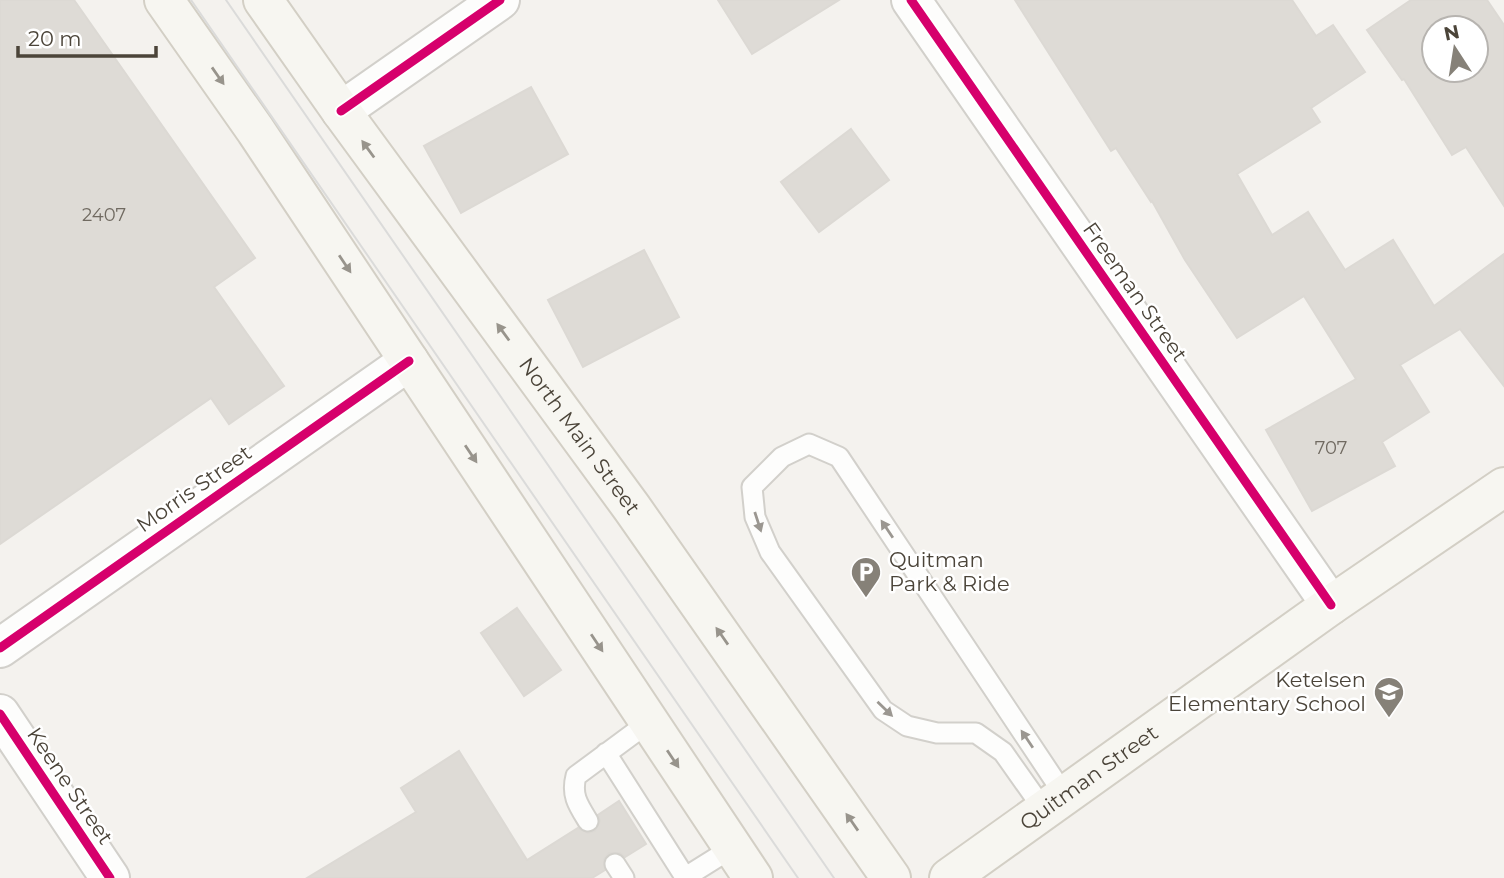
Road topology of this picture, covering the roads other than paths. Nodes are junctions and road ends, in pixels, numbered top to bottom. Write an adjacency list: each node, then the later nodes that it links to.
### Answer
1 (164, 0): 6 (main road, one-way to 6)
2 (263, 0): 5 (main road, North Main Street)
3 (911, 0): 8 (street, Freeman Street)
4 (491, 3): 5 (street)
5 (341, 111): 18 (main road, North Main Street, one-way to 5)
6 (409, 361): 9 (street, Morris Street); 11 (main road, one-way to 11)
7 (1504, 487): 8 (main road, Quitman Street)
8 (1331, 605): 13 (main road, Quitman Street)
9 (0, 648)
10 (0, 714): 17 (street, Keene Street)
11 (649, 722): 12 (lane); 15 (main road, one-way to 15)
12 (606, 753): 14 (lane); 16 (lane)
13 (1054, 803): 13 (lane, one-way to 13); 19 (main road, Quitman Street)
14 (588, 821)
15 (743, 863): 16 (lane)
16 (685, 877)
17 (110, 878)
18 (891, 878)
19 (949, 878)

